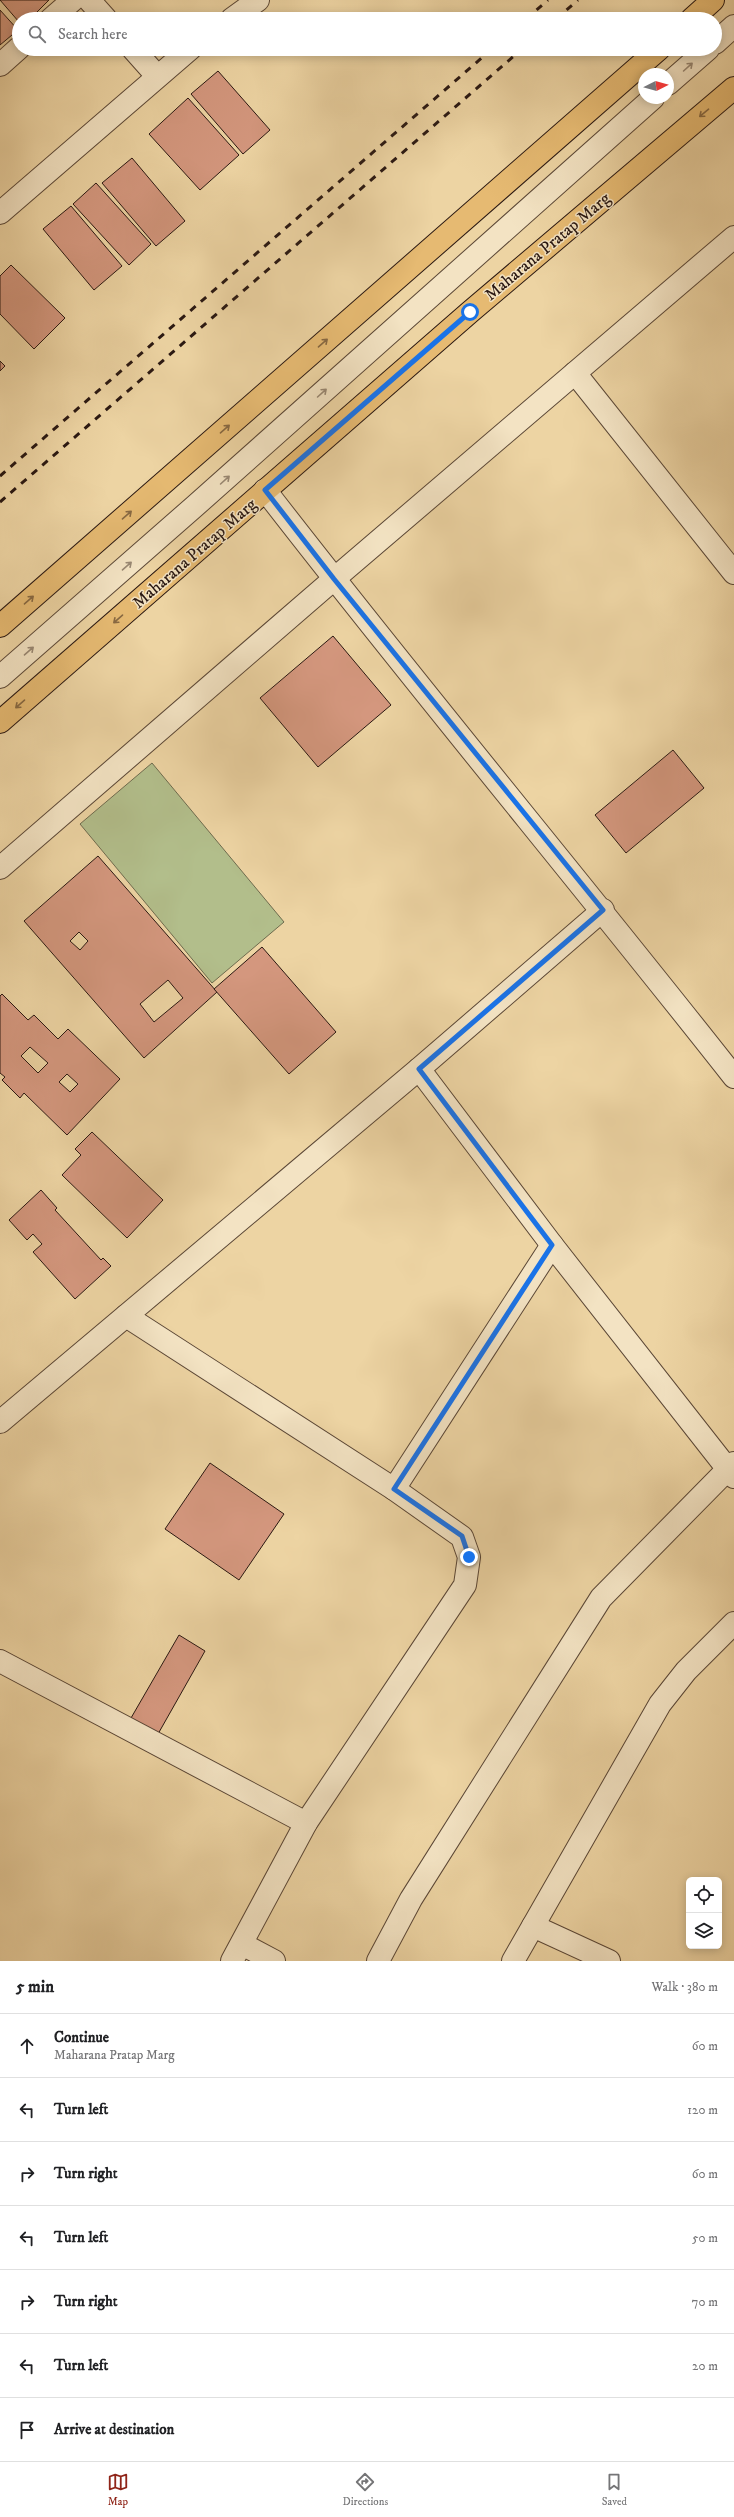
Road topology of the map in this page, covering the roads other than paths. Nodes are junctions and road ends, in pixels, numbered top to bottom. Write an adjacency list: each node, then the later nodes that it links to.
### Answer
1 (73, 0): 4 (street)
2 (89, 0): 5 (street)
3 (713, 0): 6 (main road)
4 (59, 12)
5 (100, 12)
6 (700, 12)
7 (734, 26): 8 (street)
8 (722, 37)
9 (12, 54): 14 (street)
10 (139, 56): 15 (street)
11 (181, 56): 15 (street)
12 (651, 56): 25 (main road, one-way to 12)
13 (700, 56): 16 (street, one-way to 13)
14 (0, 65)
15 (157, 76): 19 (street)
16 (674, 79)
17 (734, 88): 22 (main road, Maharana Pratap Marg, one-way to 22)
18 (646, 104): 26 (street, one-way to 18)
19 (0, 214)
20 (734, 237): 21 (street)
21 (575, 373): 23 (street); 24 (street)
22 (265, 490): 24 (street); 27 (main road, Maharana Pratap Marg, one-way to 27)
23 (734, 573)
24 (334, 579): 28 (street); 29 (street)
25 (0, 626)
26 (0, 677)
27 (0, 722)
28 (0, 868)
29 (603, 910): 30 (street); 31 (street)
30 (419, 1069): 32 (street); 33 (street)
31 (734, 1077)
32 (552, 1245): 35 (street); 36 (street)
33 (126, 1316): 34 (street); 36 (street)
34 (0, 1422)
35 (732, 1469): 43 (street)
36 (394, 1489): 39 (street)
37 (734, 1623): 40 (street)
38 (0, 1661): 39 (street)
39 (306, 1824): 41 (street)
40 (533, 1926): 44 (street); 45 (street)
41 (237, 1952): 42 (street)
42 (274, 1961)
43 (378, 1961)
44 (513, 1961)
45 (609, 1961)

